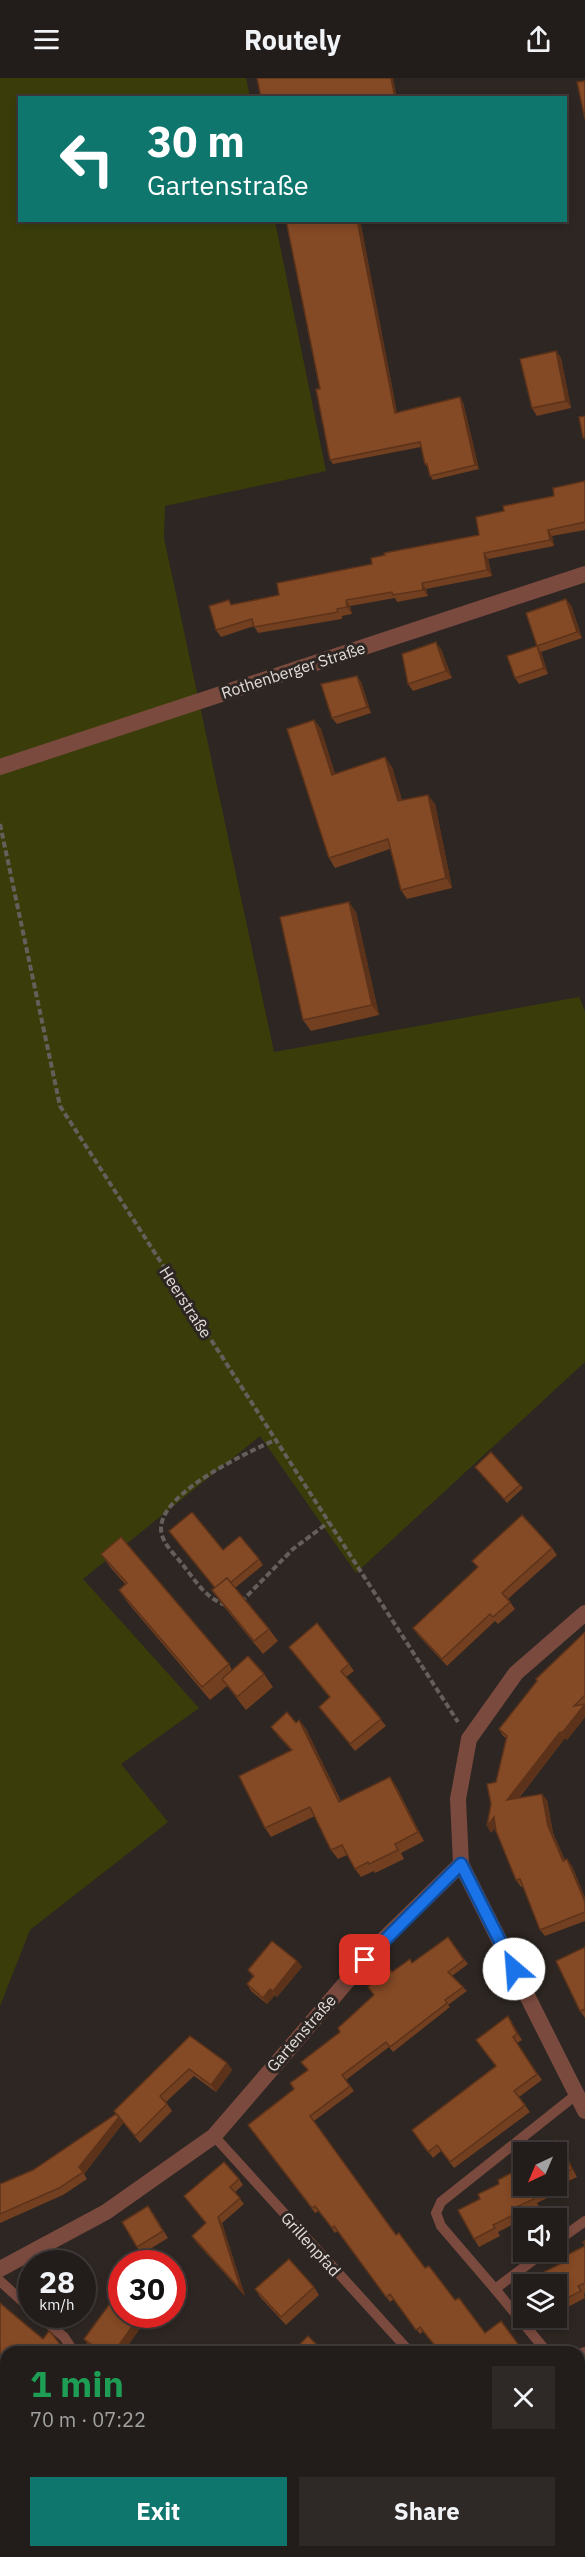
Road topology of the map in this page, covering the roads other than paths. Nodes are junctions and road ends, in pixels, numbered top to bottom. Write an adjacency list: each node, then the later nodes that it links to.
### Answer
1 (585, 574): 2 (street, Rothenberger Straße)
2 (0, 767)
3 (585, 1612): 4 (street)
4 (461, 1864): 5 (street); 7 (street, Gartenstraße)
5 (577, 2094): 6 (street); 13 (lane)
6 (585, 2110)
7 (214, 2136): 11 (street, Gartenstraße); 17 (lane, Grillenpfad)
8 (585, 2221): 9 (lane)
9 (567, 2234)
10 (531, 2262): 13 (lane)
11 (0, 2269)
12 (0, 2281): 14 (lane)
13 (495, 2289): 18 (lane)
14 (18, 2297)
15 (53, 2328): 16 (lane)
16 (70, 2346)
17 (405, 2346)
18 (542, 2346)

